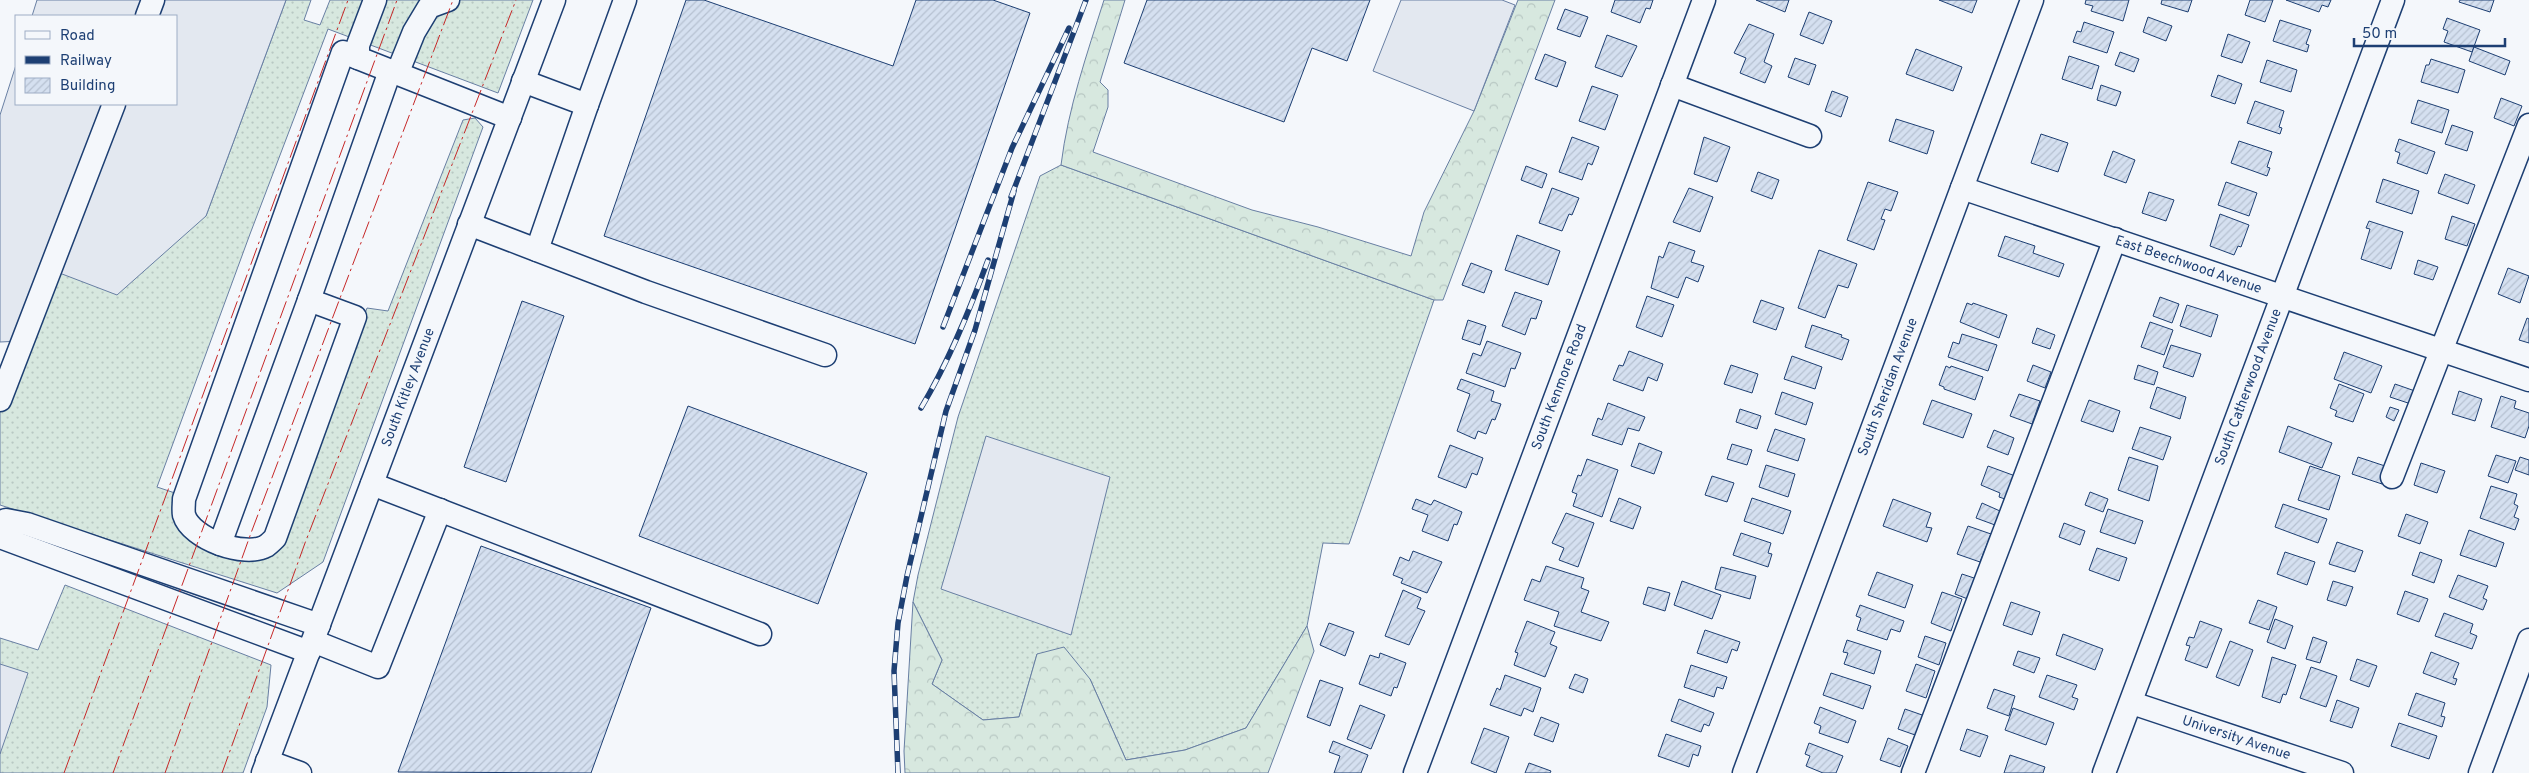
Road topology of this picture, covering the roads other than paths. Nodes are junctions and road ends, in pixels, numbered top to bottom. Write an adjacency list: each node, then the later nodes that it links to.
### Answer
1 (153, 0): 9 (street)
2 (374, 0): 10 (street)
3 (448, 0): 11 (street)
4 (554, 0): 12 (street, South Kitley Avenue)
5 (625, 0): 15 (street)
6 (1704, 0): 13 (street, South Kenmore Road)
7 (2032, 0): 19 (street, South Sheridan Avenue)
8 (2393, 0): 23 (street, South Catherwood Avenue)
9 (147, 15)
10 (358, 58): 11 (street); 34 (street)
11 (394, 72): 16 (street); 24 (street)
12 (523, 81): 15 (street); 16 (street, South Kitley Avenue)
13 (1672, 85): 18 (street); 41 (street, South Kenmore Road)
14 (114, 105): 28 (street)
15 (587, 105): 22 (street)
16 (510, 118): 20 (street, South Kitley Avenue)
17 (2529, 125): 25 (street)
18 (1810, 136)
19 (1962, 188): 21 (street, East Beechwood Avenue); 42 (street, South Sheridan Avenue)
20 (470, 224): 22 (street); 30 (street, South Kitley Avenue)
21 (2115, 239): 23 (street, East Beechwood Avenue); 43 (street)
22 (537, 250): 26 (street)
23 (2283, 296): 25 (street, East Beechwood Avenue); 38 (street, South Catherwood Avenue)
24 (309, 300): 34 (street); 34 (street)
25 (2442, 350): 27 (street, East Beechwood Avenue); 29 (street)
26 (825, 355)
27 (2529, 380)
28 (0, 400)
29 (2392, 477)
30 (372, 484): 31 (street); 36 (street, South Kitley Avenue)
31 (440, 510): 35 (street); 36 (street)
32 (0, 522): 36 (street)
33 (0, 537): 36 (street)
34 (220, 544)
35 (760, 634)
36 (313, 640): 39 (street, South Kitley Avenue)
37 (2529, 640): 46 (street)
38 (2132, 703): 44 (street, South Catherwood Avenue); 45 (street, University Avenue)
39 (265, 767): 40 (street)
40 (300, 773)
41 (1415, 773)
42 (1744, 773)
43 (1913, 773)
44 (2104, 773)
45 (2342, 773)
46 (2480, 773)

